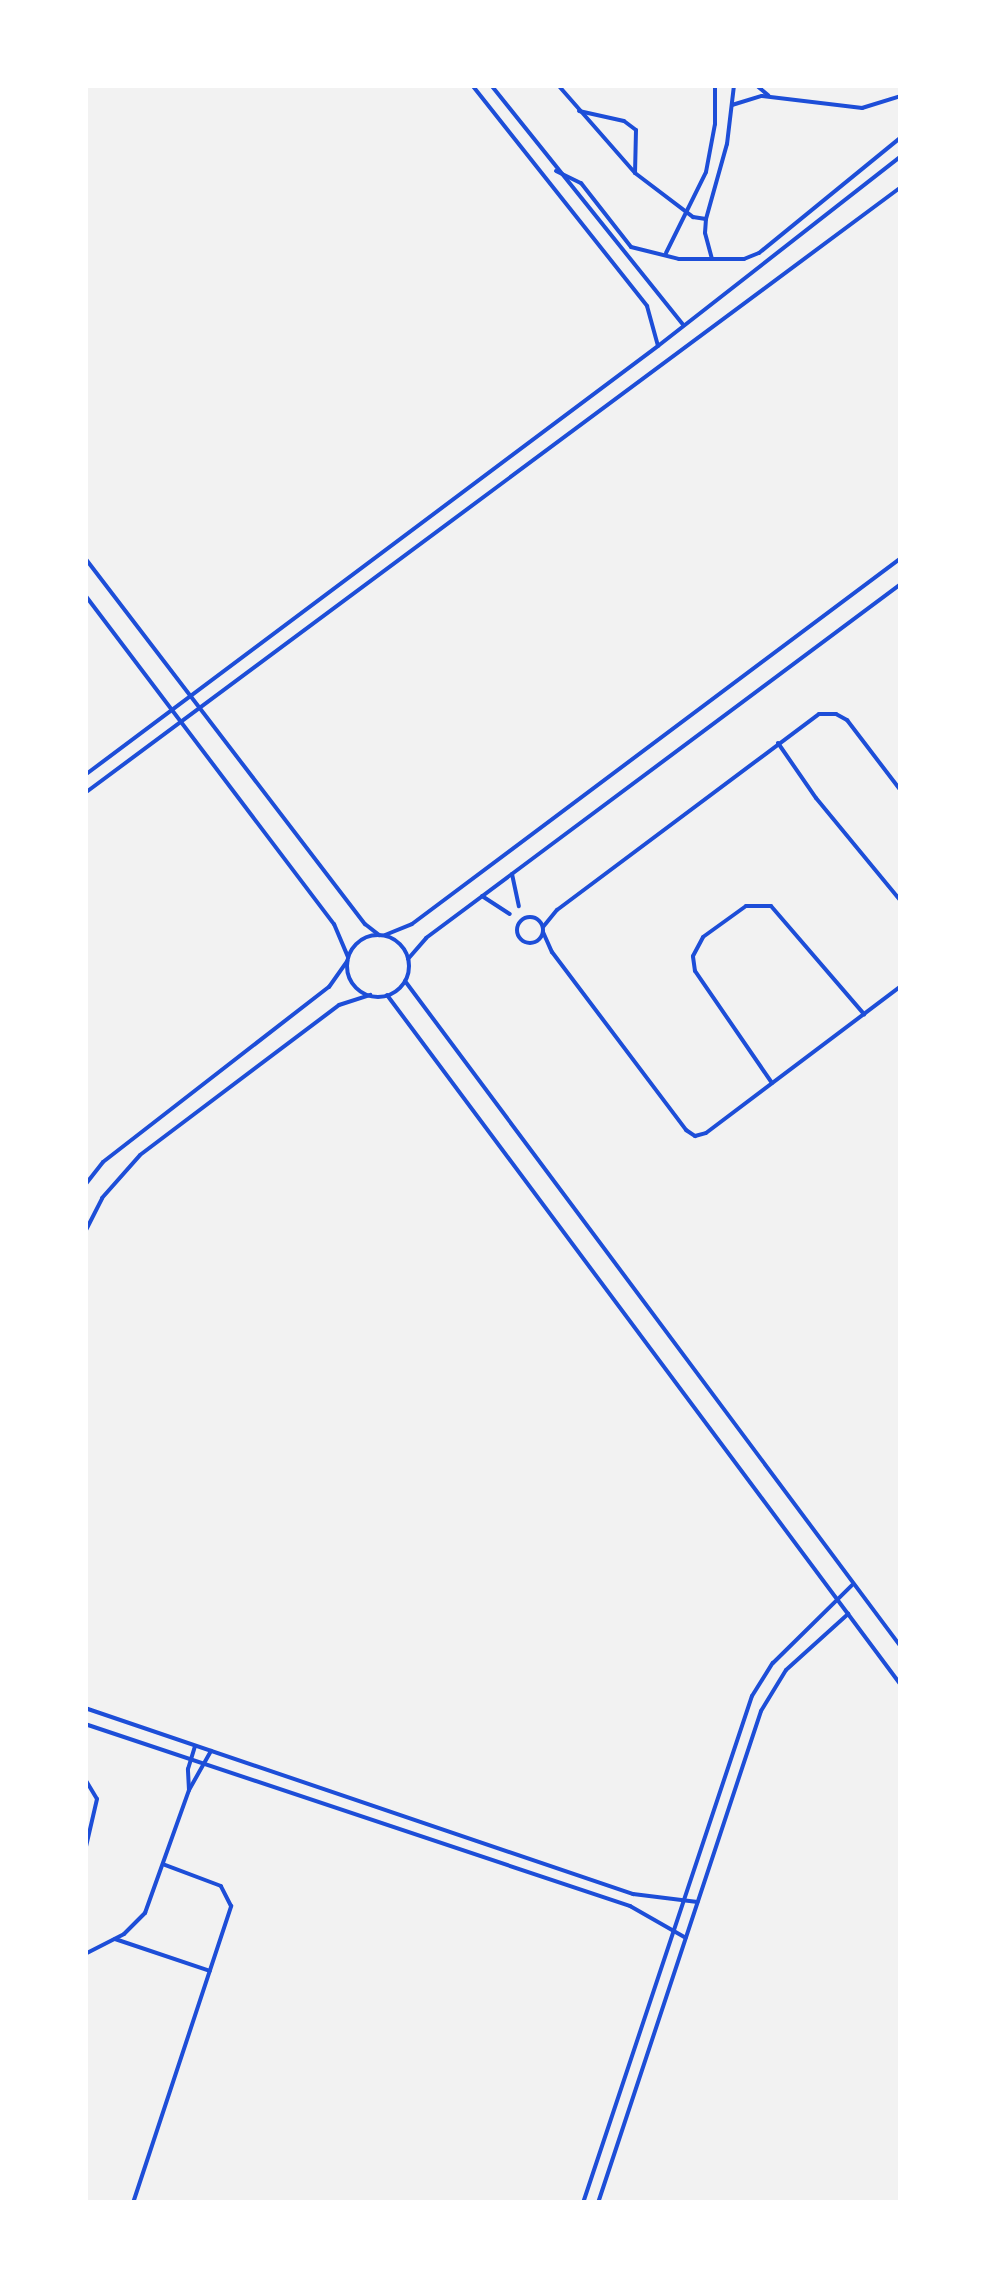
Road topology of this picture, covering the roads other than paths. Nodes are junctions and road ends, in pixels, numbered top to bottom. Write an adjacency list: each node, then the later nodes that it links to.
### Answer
1 (472, 85): 23 (street)
2 (491, 85): 13 (street)
3 (558, 85): 10 (street)
4 (715, 85): 16 (street)
5 (734, 85): 9 (street)
6 (756, 85): 8 (street)
7 (901, 96): 8 (street)
8 (772, 97): 9 (street)
9 (732, 105): 17 (street)
10 (578, 110): 14 (street); 14 (street)
11 (901, 137): 21 (street)
12 (901, 156): 22 (street)
13 (556, 171): 20 (street); 22 (street)
14 (635, 173): 18 (street)
15 (901, 187): 29 (street)
16 (697, 195): 17 (street); 18 (street)
17 (711, 201): 19 (street)
18 (688, 213): 19 (street); 20 (street)
19 (706, 219): 21 (street)
20 (666, 254): 21 (street)
21 (712, 259)
22 (683, 325): 23 (street)
23 (658, 346): 28 (street)
24 (85, 558): 28 (street)
25 (901, 558): 44 (street)
26 (901, 584): 36 (street)
27 (85, 595): 30 (street)
28 (193, 695): 29 (street); 30 (street)
29 (201, 708): 31 (street); 44 (street)
30 (172, 710): 31 (street); 33 (street)
31 (179, 724): 35 (street); 47 (street)
32 (778, 743): 34 (street); 38 (street); 40 (street)
33 (85, 775)
34 (901, 791)
35 (85, 794)
36 (512, 874): 37 (street); 39 (street)
37 (482, 896): 42 (street); 48 (street)
38 (901, 902)
39 (520, 906)
40 (557, 910): 41 (street); 43 (street)
41 (536, 918): 42 (street); 43 (street)
42 (514, 920): 45 (street)
43 (543, 930): 45 (street); 46 (street)
44 (382, 935): 47 (street); 48 (street)
45 (533, 942): 46 (street)
46 (552, 952): 54 (street)
47 (348, 959): 51 (street); 55 (street)
48 (408, 959): 49 (street)
49 (405, 981): 52 (street); 57 (street)
50 (901, 986): 53 (street)
51 (370, 995): 52 (street); 56 (street)
52 (387, 995): 58 (street)
53 (864, 1014): 54 (street); 54 (street)
54 (772, 1083)
55 (85, 1185)
56 (85, 1232)
57 (854, 1584): 58 (street); 60 (street)
58 (837, 1598): 59 (street); 72 (street)
59 (848, 1614): 61 (street); 73 (street)
60 (901, 1647)
61 (901, 1685)
62 (85, 1708): 64 (street)
63 (85, 1724): 66 (street)
64 (195, 1746): 65 (street); 66 (street)
65 (211, 1751): 67 (street); 72 (street)
66 (190, 1758): 67 (street); 69 (street)
67 (206, 1764): 69 (street); 74 (street)
68 (85, 1780): 70 (street)
69 (189, 1790): 71 (street)
70 (85, 1851)
71 (164, 1866): 76 (street); 78 (street)
72 (684, 1900): 73 (street); 74 (street)
73 (699, 1902): 75 (street)
74 (672, 1931): 75 (street); 80 (street)
75 (686, 1938): 81 (street)
76 (115, 1940): 77 (street); 78 (street)
77 (85, 1954)
78 (210, 1971): 79 (street)
79 (133, 2203)
80 (583, 2203)
81 (598, 2203)

